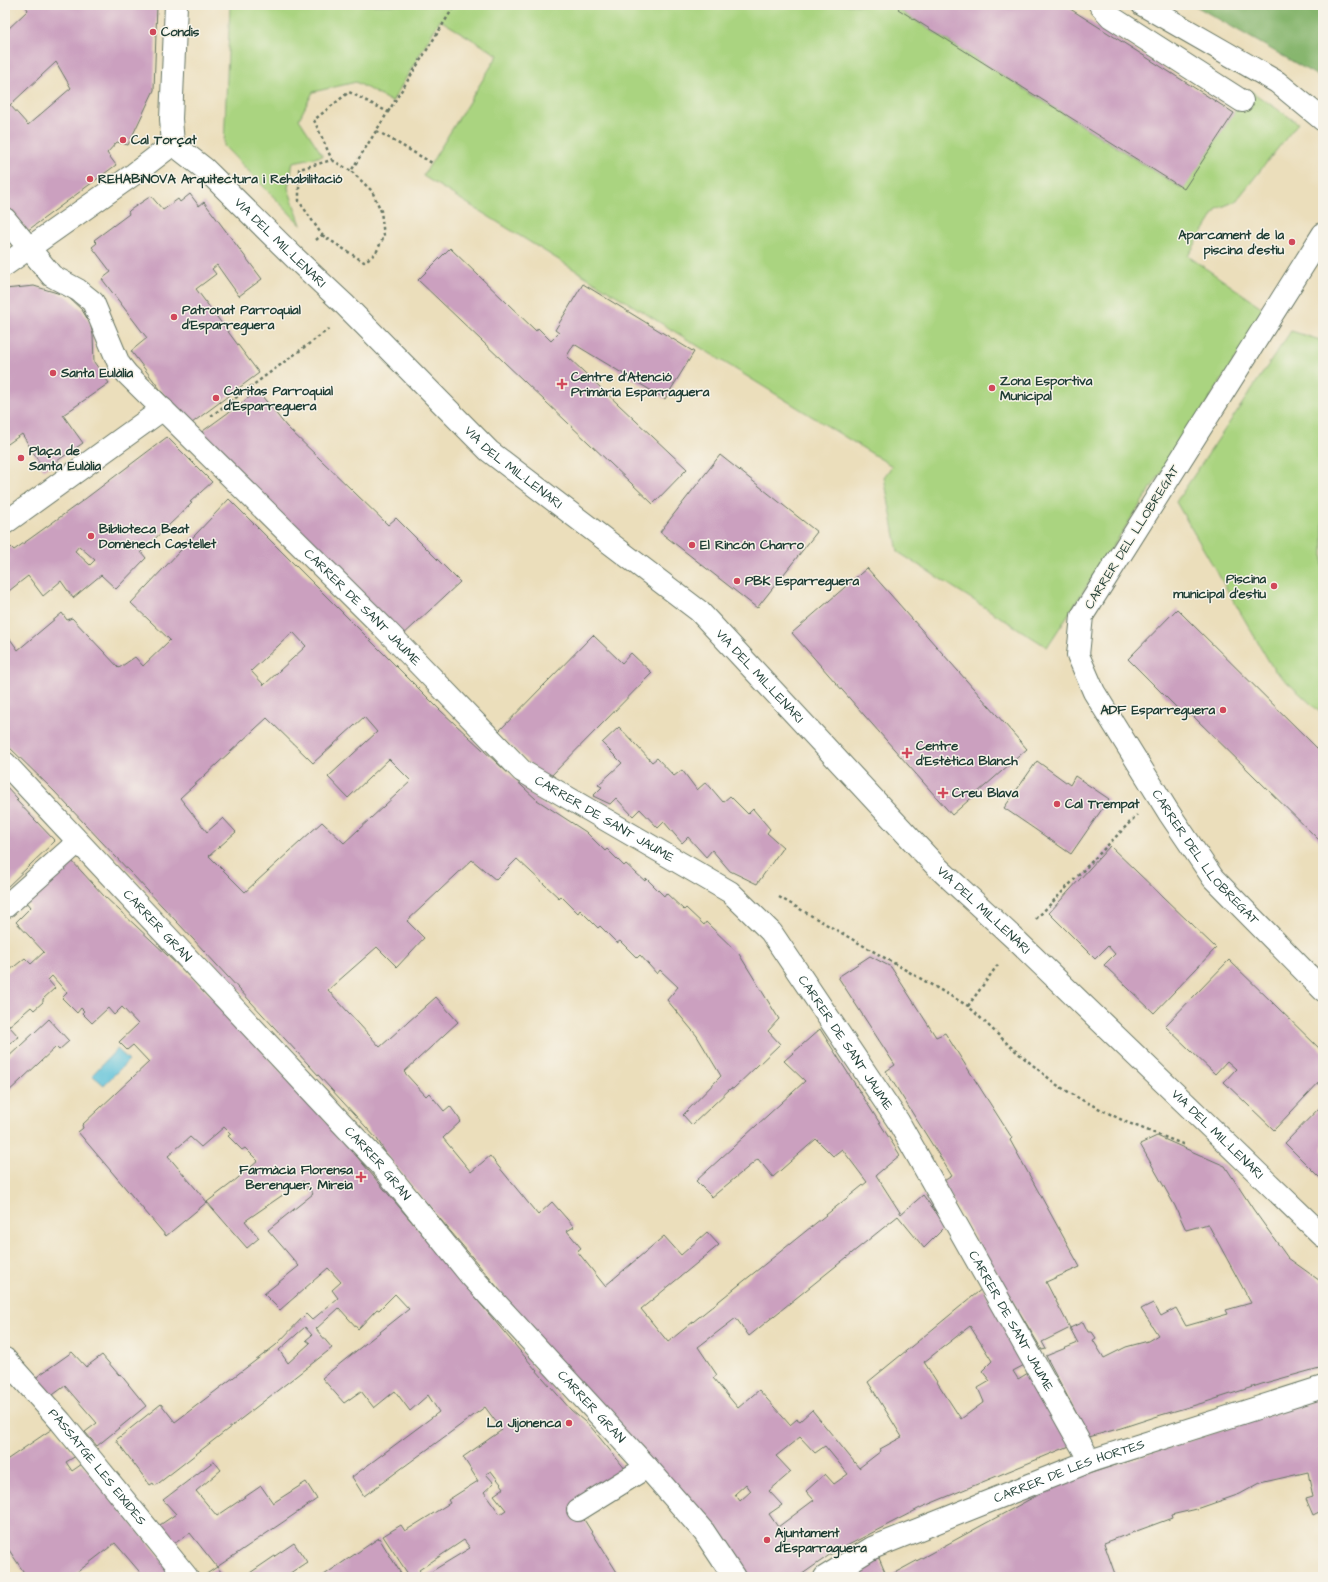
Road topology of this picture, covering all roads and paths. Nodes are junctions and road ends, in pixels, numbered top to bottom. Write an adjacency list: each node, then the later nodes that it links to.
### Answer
1 (176, 5): 9 (street)
2 (455, 5): 6 (path)
3 (1100, 5): 5 (street)
4 (1143, 5): 7 (street)
5 (1242, 101)
6 (388, 112): 8 (path); 10 (path)
7 (1323, 120)
8 (377, 131): 11 (path); 12 (path)
9 (173, 144): 17 (street); 33 (street, VIA DEL MIL·LENARI)
10 (332, 160): 12 (path); 13 (path)
11 (432, 163)
12 (351, 171): 16 (path)
13 (311, 218)
14 (5, 219): 17 (street, CARRER DE SANT JAUME)
15 (1323, 234): 30 (street, CARRER DEL LLOBREGAT)
16 (322, 235)
17 (28, 248): 18 (street); 20 (street, CARRER DE SANT JAUME)
18 (5, 265)
19 (332, 327): 21 (path)
20 (163, 409): 21 (street, CARRER DE SANT JAUME); 22 (street)
21 (188, 433): 36 (street, CARRER DE SANT JAUME)
22 (5, 524)
23 (5, 763): 25 (street, CARRER GRAN)
24 (1134, 817): 28 (path)
25 (78, 842): 27 (street); 37 (street, CARRER GRAN)
26 (788, 902): 31 (path)
27 (5, 907)
28 (1047, 908)
29 (997, 966): 31 (path)
30 (1323, 990)
31 (968, 1006): 32 (path)
32 (1190, 1147)
33 (1323, 1236)
34 (5, 1359): 39 (street, PASSATGE LES EIXIDES)
35 (1323, 1387): 36 (street, CARRER DE LES HORTES)
36 (1090, 1461): 41 (street, CARRER DE LES HORTES)
37 (647, 1467): 38 (street); 40 (street, CARRER GRAN)
38 (578, 1510)
39 (187, 1577)
40 (734, 1577)
41 (825, 1577)

